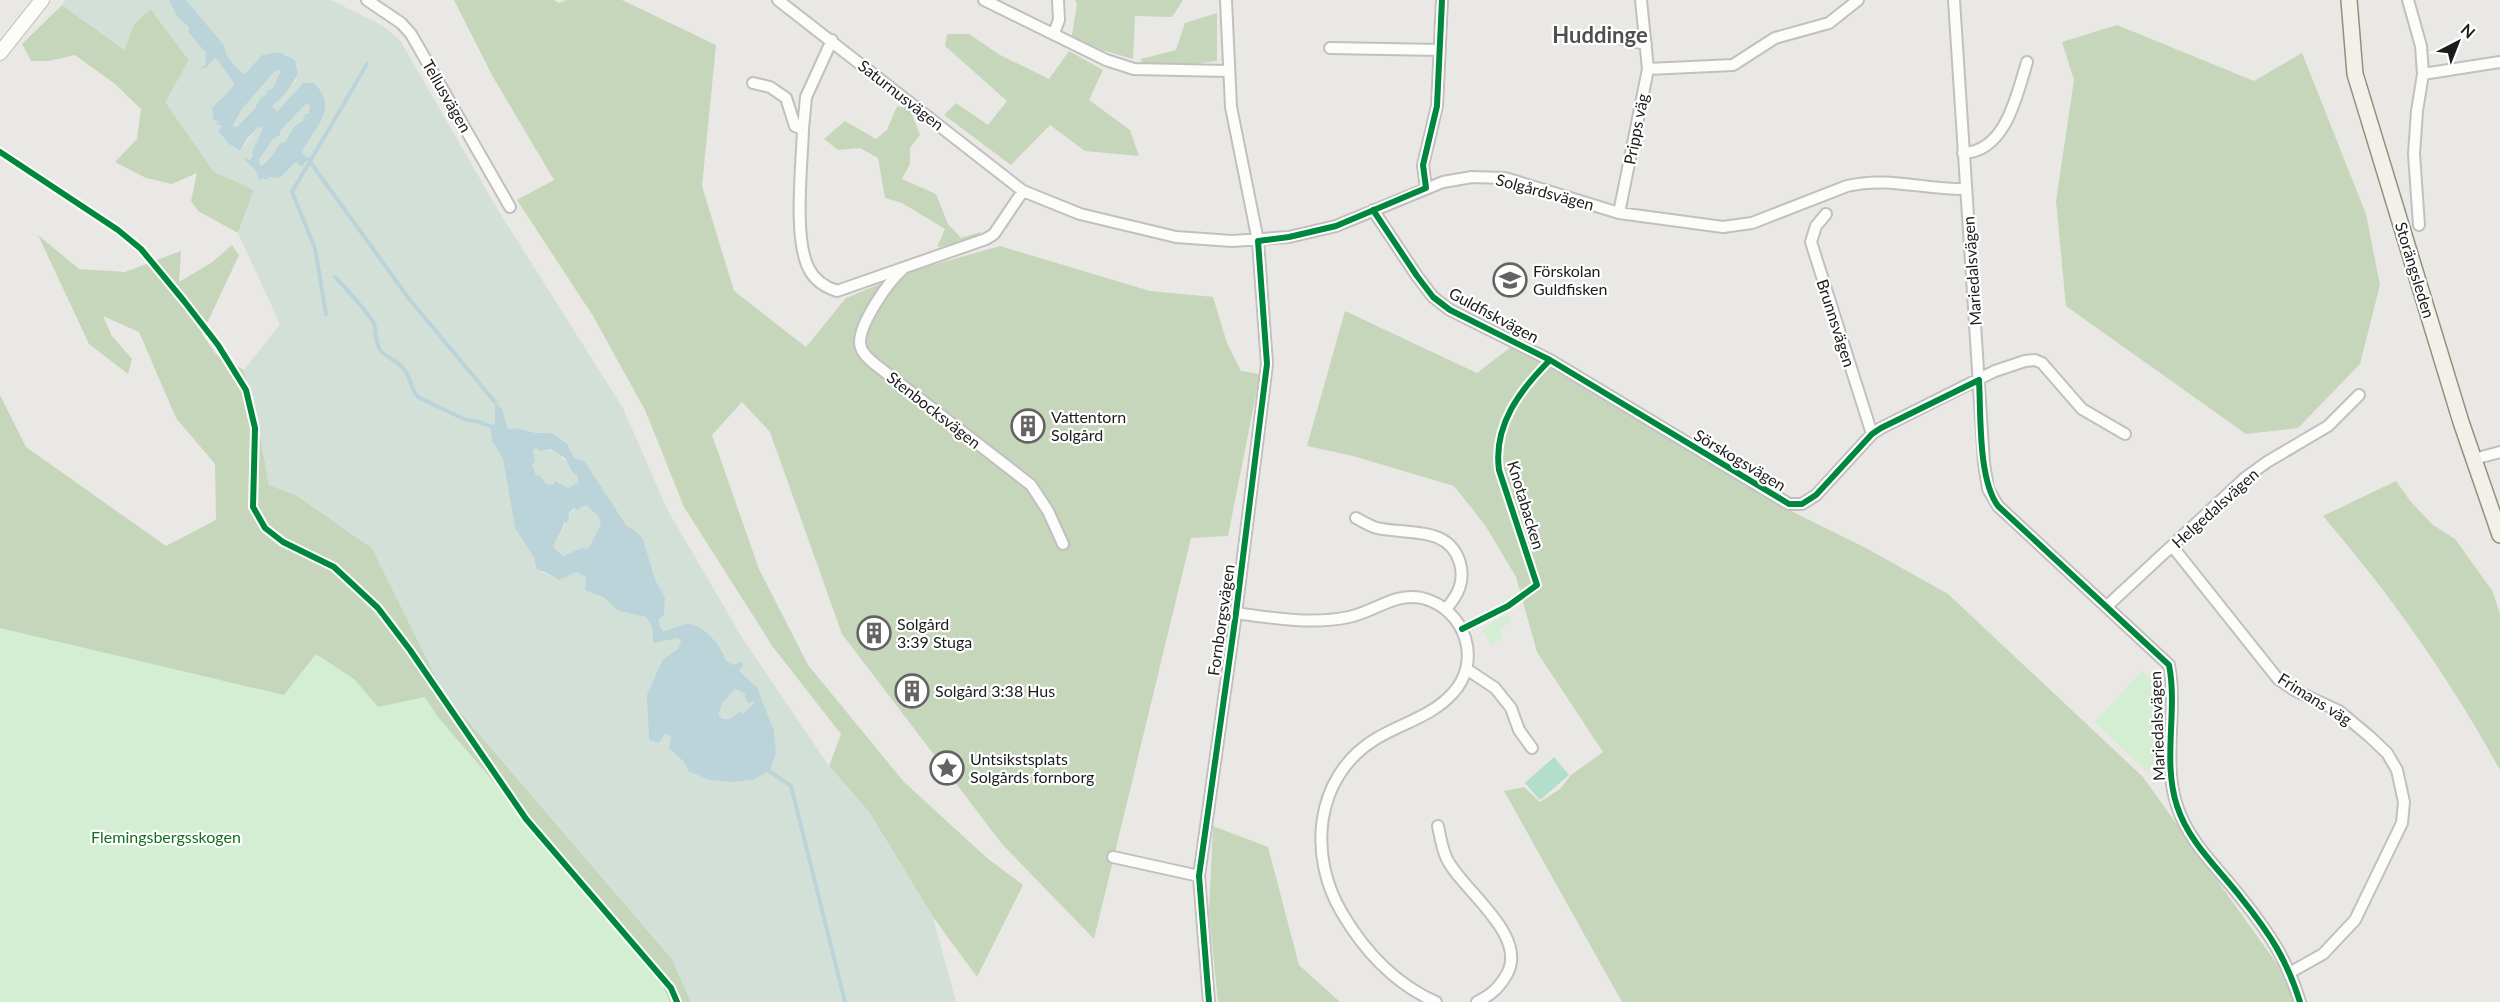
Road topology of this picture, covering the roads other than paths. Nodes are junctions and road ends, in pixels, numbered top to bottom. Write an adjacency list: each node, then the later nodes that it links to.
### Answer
1 (42, 0): 19 (street)
2 (367, 0): 31 (street, Tellusvägen)
3 (778, 0): 15 (street, Saturnusvägen)
4 (984, 0): 13 (street)
5 (1058, 0): 13 (street)
6 (1226, 0): 23 (street, Fornborgsvägen)
7 (1442, 0): 18 (street)
8 (1641, 0): 16 (street, Pripps väg)
9 (1858, 0): 22 (street)
10 (2349, 0): 44 (main road, Storängsleden)
11 (2408, 0): 24 (street)
12 (1950, 1): 27 (street, Mariedalsvägen)
13 (1054, 33): 23 (street)
14 (1608, 36): 16 (street)
15 (832, 40): 26 (street, Stenbocksvägen); 30 (street, Saturnusvägen)
16 (1646, 44): 22 (street, Pripps väg)
17 (1330, 48): 18 (street)
18 (1440, 50): 28 (street)
19 (0, 53)
20 (2027, 62): 27 (street)
21 (2500, 62): 24 (street)
22 (1648, 69): 33 (street, Pripps väg)
23 (1228, 71): 36 (street, Fornborgsvägen)
24 (2423, 74): 35 (street)
25 (753, 83): 26 (street)
26 (803, 129): 37 (street, Stenbocksvägen)
27 (1963, 153): 29 (street, Mariedalsvägen)
28 (1426, 188): 32 (street, Solgårdsvägen); 33 (street, Solgårdsvägen)
29 (1966, 189): 33 (street, Solgårdsvägen); 39 (street, Mariedalsvägen)
30 (1023, 191): 36 (street, Solgårdsvägen); 37 (street, Stenbocksvägen)
31 (510, 207)
32 (1373, 210): 36 (street, Solgårdsvägen); 38 (street, Guldfiskvägen)
33 (1619, 213)
34 (1826, 214): 41 (street, Brunnsvägen)
35 (2419, 225)
36 (1258, 241): 51 (street, Fornborgsvägen)
37 (904, 268): 47 (street, Stenbocksvägen)
38 (1572, 373): 41 (street, Sörskogsvägen)
39 (1979, 380): 41 (street, Sörskogsvägen); 42 (street, Sörskogsvägen); 49 (street, Mariedalsvägen)
40 (2359, 395): 48 (street, Helgedalsvägen)
41 (1872, 434)
42 (2125, 434)
43 (2500, 452): 44 (street)
44 (2474, 459): 46 (main road, Storängsleden)
45 (1356, 518): 50 (street)
46 (2500, 535)
47 (1063, 544)
48 (2172, 546): 49 (street, Helgedalsvägen); 57 (street, Frimans väg)
49 (2106, 607): 57 (street, Mariedalsvägen)
50 (1446, 609): 51 (street); 52 (street)
51 (1236, 613): 56 (street, Fornborgsvägen)
52 (1468, 670): 53 (street); 59 (street)
53 (1532, 748)
54 (1438, 826): 60 (street)
55 (1113, 857): 56 (street)
56 (1198, 876): 58 (street, Fornborgsvägen)
57 (2290, 972): 61 (street, Mariedalsvägen)
58 (1209, 1002)
59 (1436, 1002)
60 (1477, 1002)
61 (2300, 1002)

